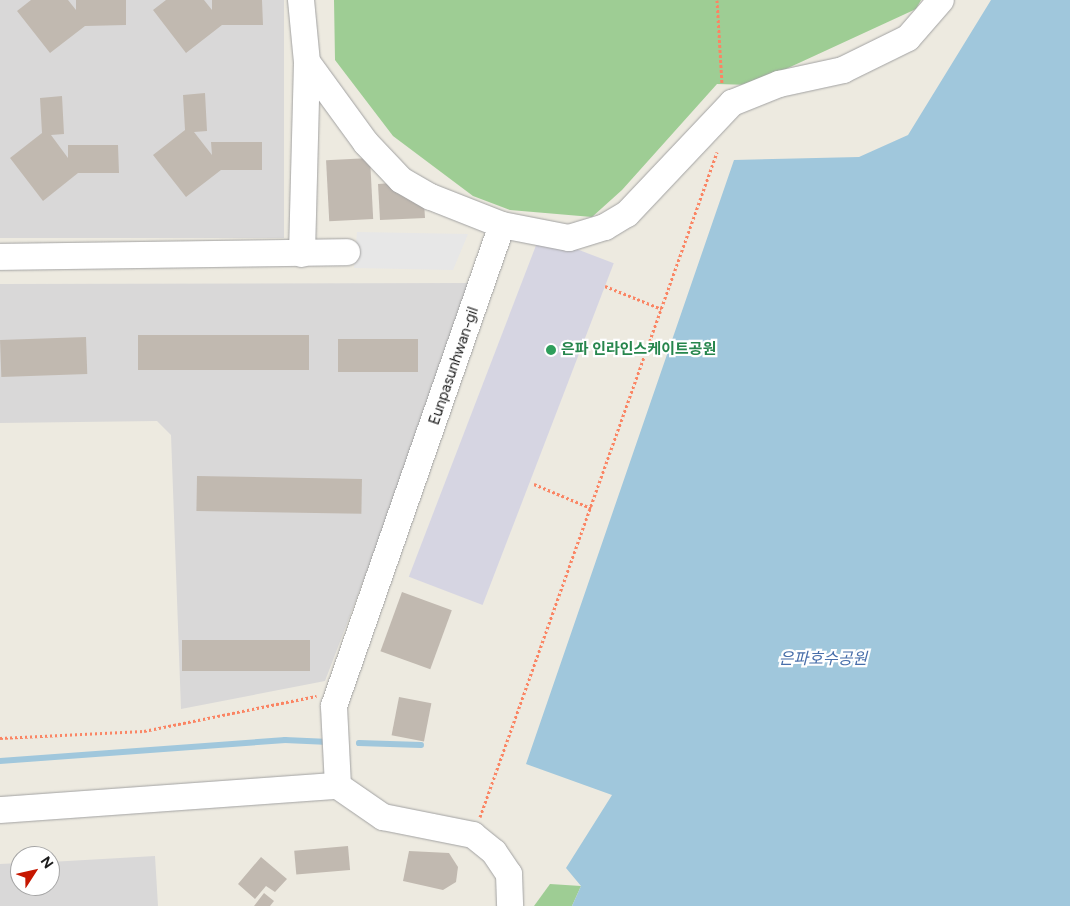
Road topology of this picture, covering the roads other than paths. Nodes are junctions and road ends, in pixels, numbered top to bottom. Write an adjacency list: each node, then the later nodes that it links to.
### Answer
1 (301, 0): 3 (street)
2 (941, 0): 4 (street)
3 (308, 62): 4 (street); 6 (street)
4 (502, 226): 8 (street, Eunpasunhwan-gil)
5 (346, 252): 6 (street)
6 (302, 254): 7 (street)
7 (0, 257)
8 (338, 786): 9 (street); 10 (street)
9 (0, 810)
10 (510, 906)

